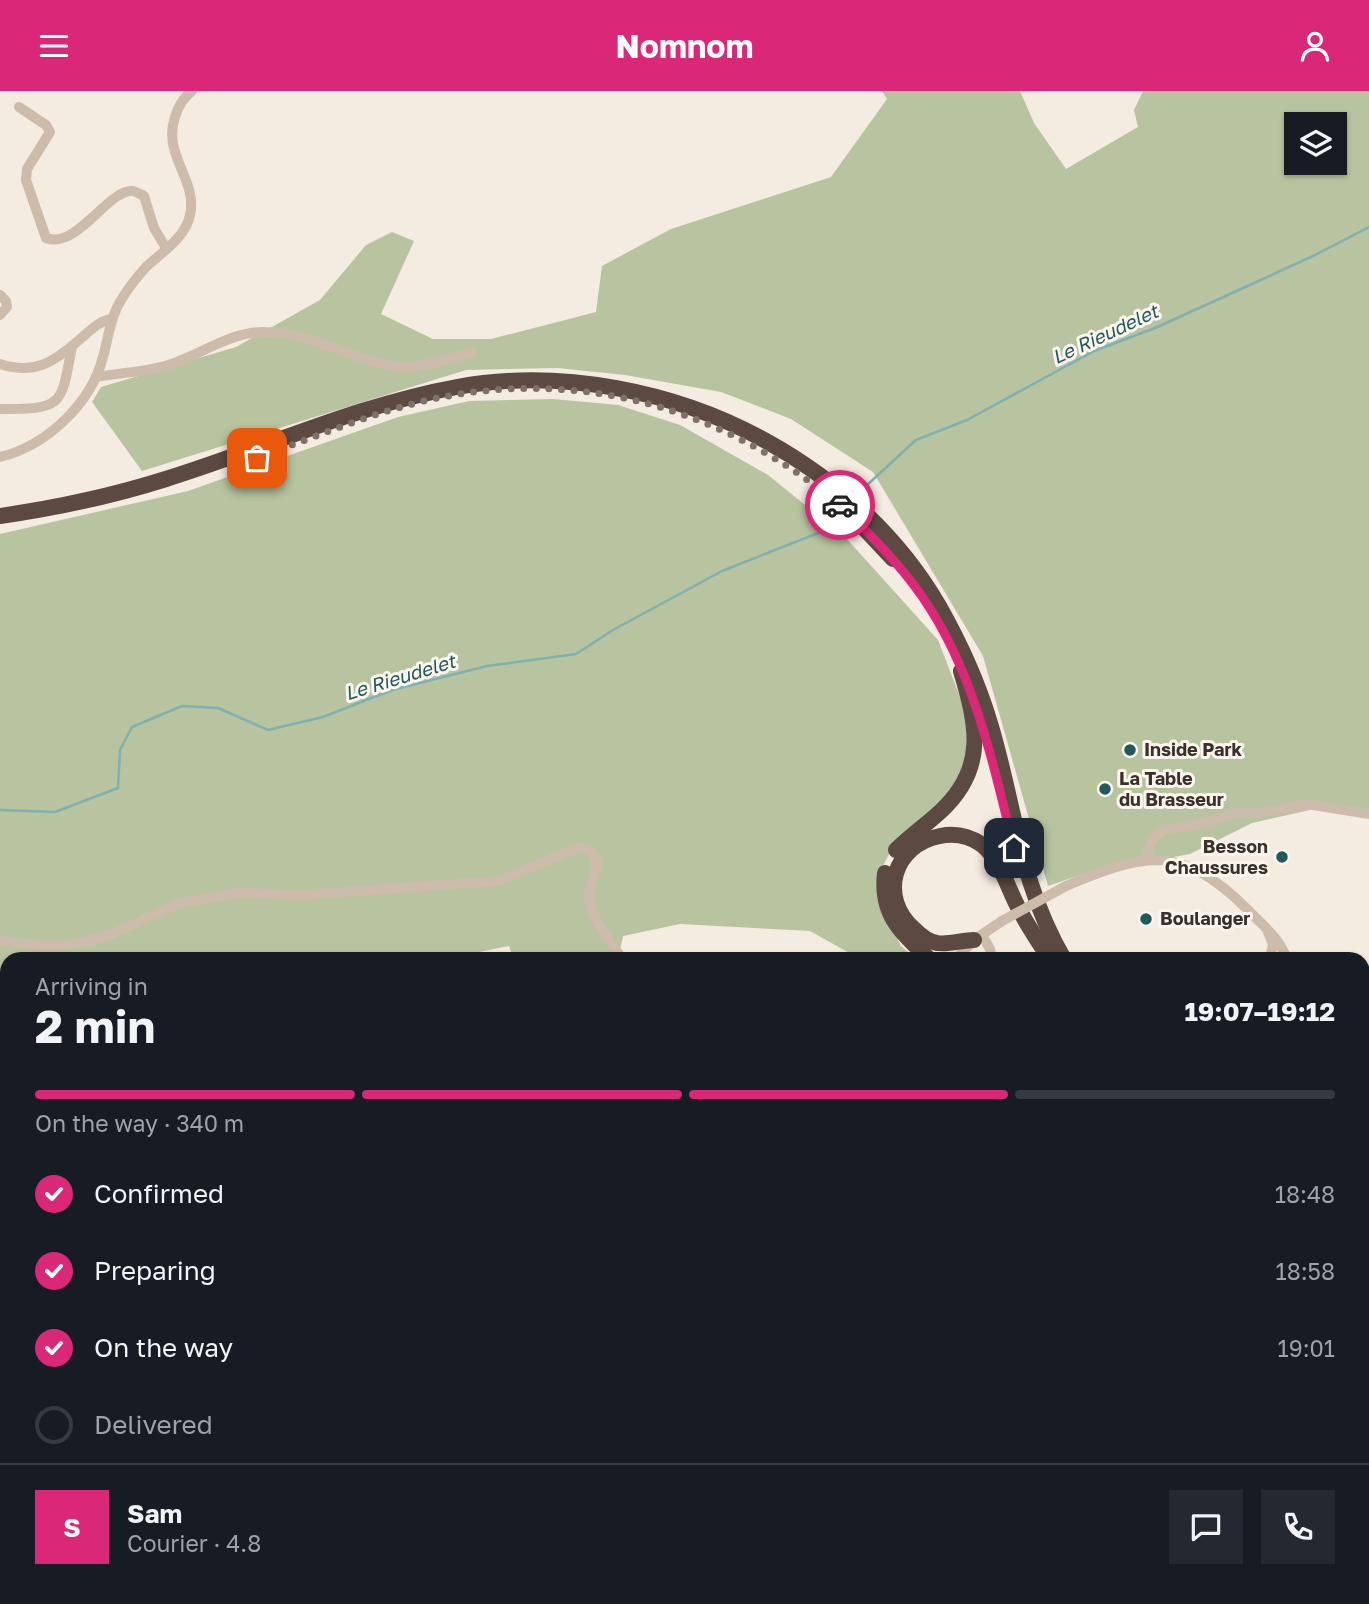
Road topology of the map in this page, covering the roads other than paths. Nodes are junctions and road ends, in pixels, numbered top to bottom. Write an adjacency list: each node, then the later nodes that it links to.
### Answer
1 (192, 91): 3 (street)
2 (19, 107): 3 (street)
3 (166, 248): 6 (street)
4 (0, 295): 5 (street)
5 (0, 315)
6 (111, 319): 7 (street); 10 (street)
7 (72, 346): 9 (street); 11 (street)
8 (471, 353): 10 (street)
9 (0, 364)
10 (96, 377): 12 (street)
11 (0, 409)
12 (0, 457)
13 (0, 516): 29 (highway)
14 (0, 523): 15 (highway)
15 (956, 655): 23 (highway); 28 (highway)
16 (1369, 814): 17 (street)
17 (1147, 859): 18 (street); 19 (street, bridge)
18 (1267, 930): 30 (street); 31 (street)
19 (978, 938): 21 (highway); 25 (street); 26 (street)
20 (0, 941): 22 (street)
21 (937, 943): 24 (highway); 27 (highway)
22 (617, 952)
23 (922, 952)
24 (941, 952)
25 (963, 952)
26 (989, 952)
27 (1046, 952)
28 (1055, 952)
29 (1060, 952)
30 (1272, 952)
31 (1284, 952)

